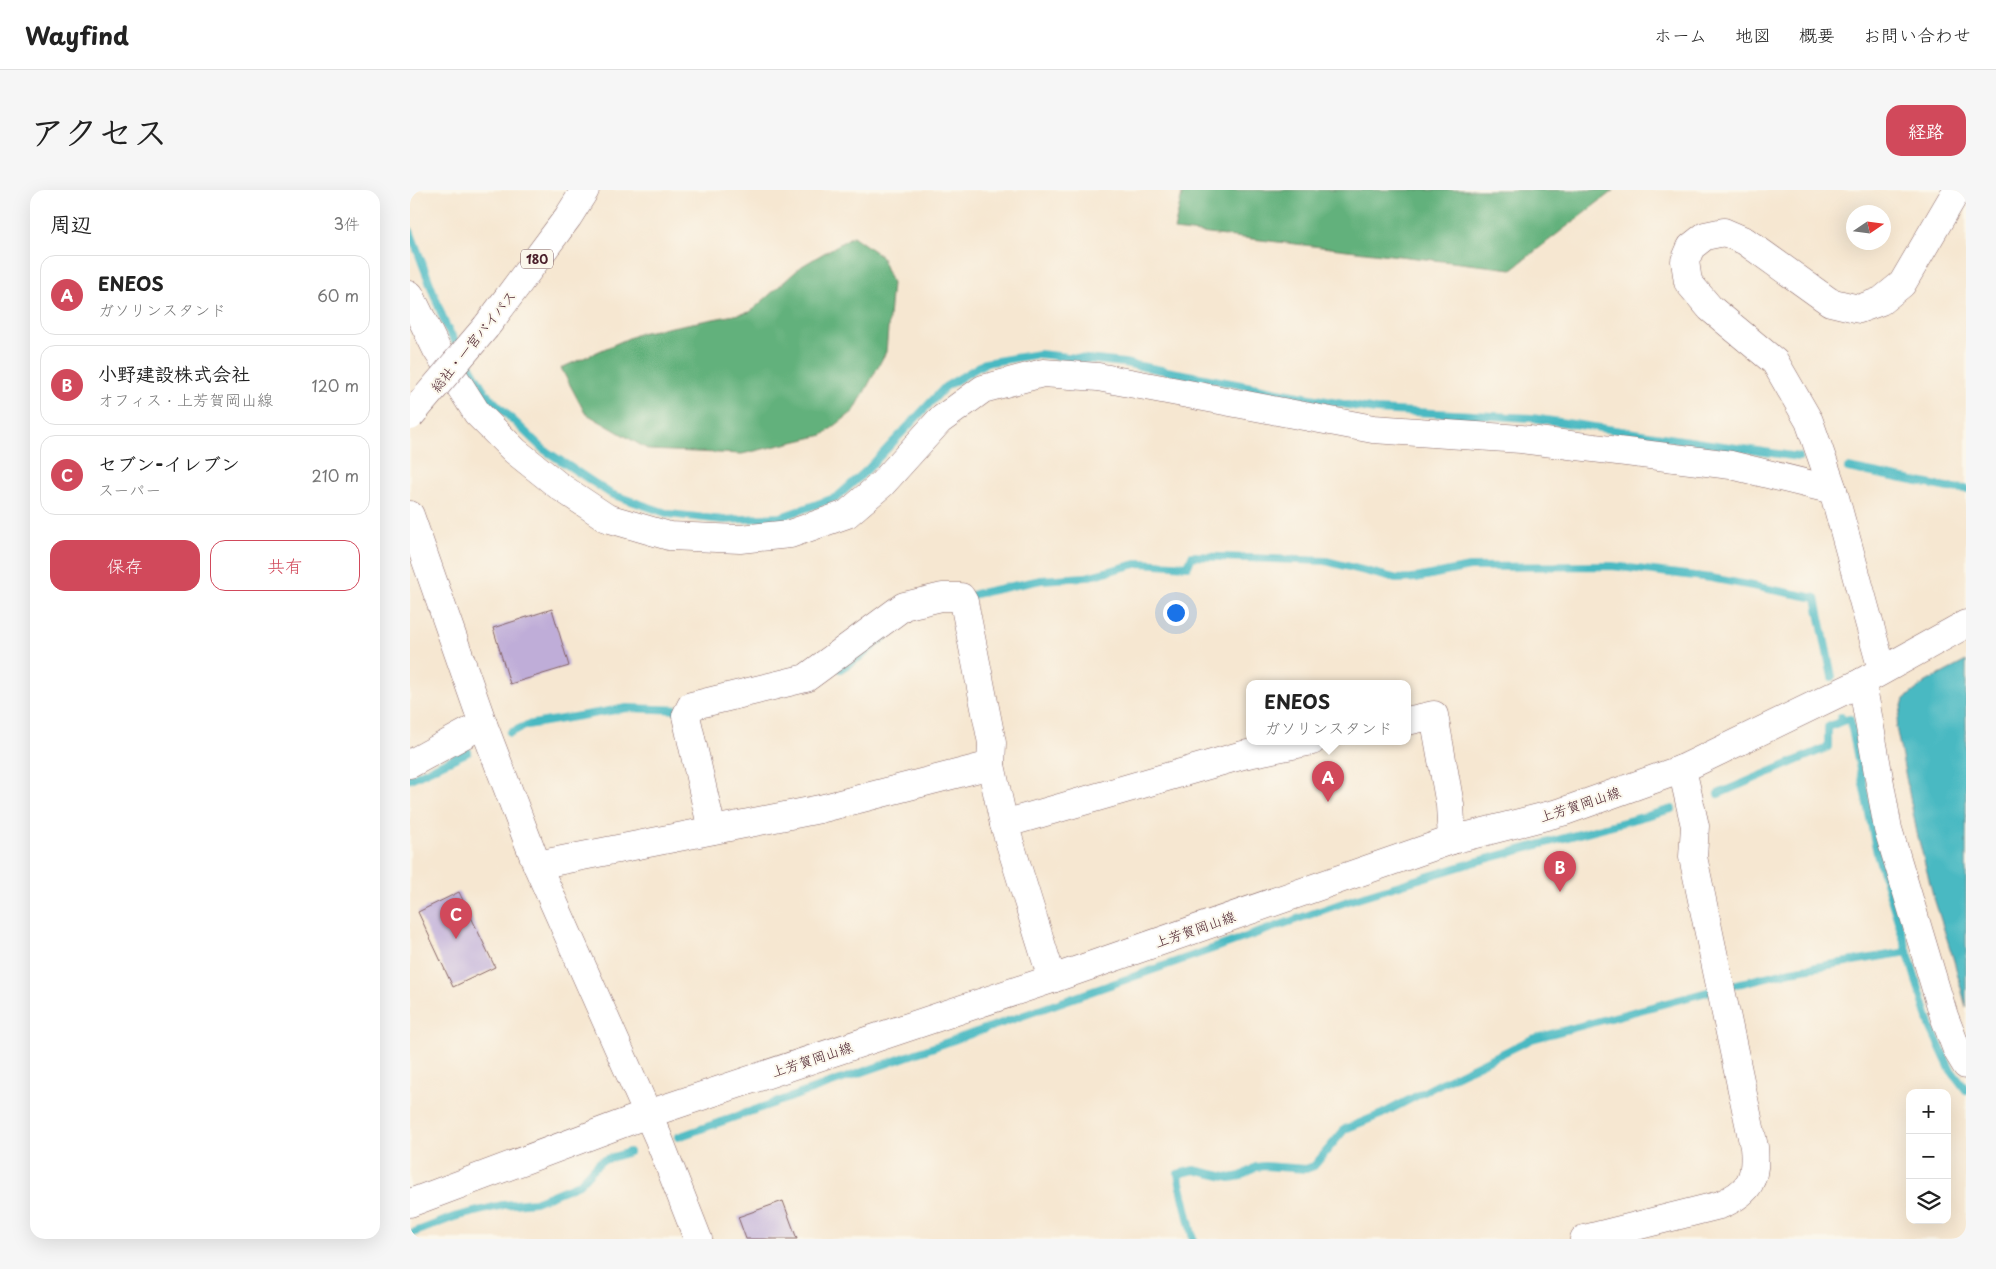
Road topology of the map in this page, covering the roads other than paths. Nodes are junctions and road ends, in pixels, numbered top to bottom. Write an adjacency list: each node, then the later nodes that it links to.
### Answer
1 (585, 190): 4 (main road, 総社・一宮バイパス / 180, bridge)
2 (1957, 190): 5 (main road)
3 (410, 295): 5 (main road)
4 (410, 416)
5 (1833, 490): 8 (main road)
6 (410, 515): 10 (main road)
7 (1966, 624): 8 (main road, 上芳賀岡山線)
8 (1872, 676): 14 (main road, 上芳賀岡山線); 20 (main road)
9 (1411, 720): 17 (main road)
10 (483, 724): 12 (main road); 18 (main road)
11 (1292, 745): 15 (main road)
12 (410, 764)
13 (991, 765): 15 (main road); 16 (main road); 16 (main road)
14 (1682, 769): 17 (main road, 上芳賀岡山線); 24 (main road)
15 (1004, 824): 19 (main road)
16 (712, 830): 18 (main road)
17 (1452, 840): 19 (main road, 上芳賀岡山線)
18 (538, 865): 21 (main road)
19 (1052, 980): 21 (main road, 上芳賀岡山線)
20 (1966, 1064)
21 (648, 1114): 22 (main road, 上芳賀岡山線); 23 (main road)
22 (410, 1203)
23 (698, 1239)
24 (1584, 1239)

